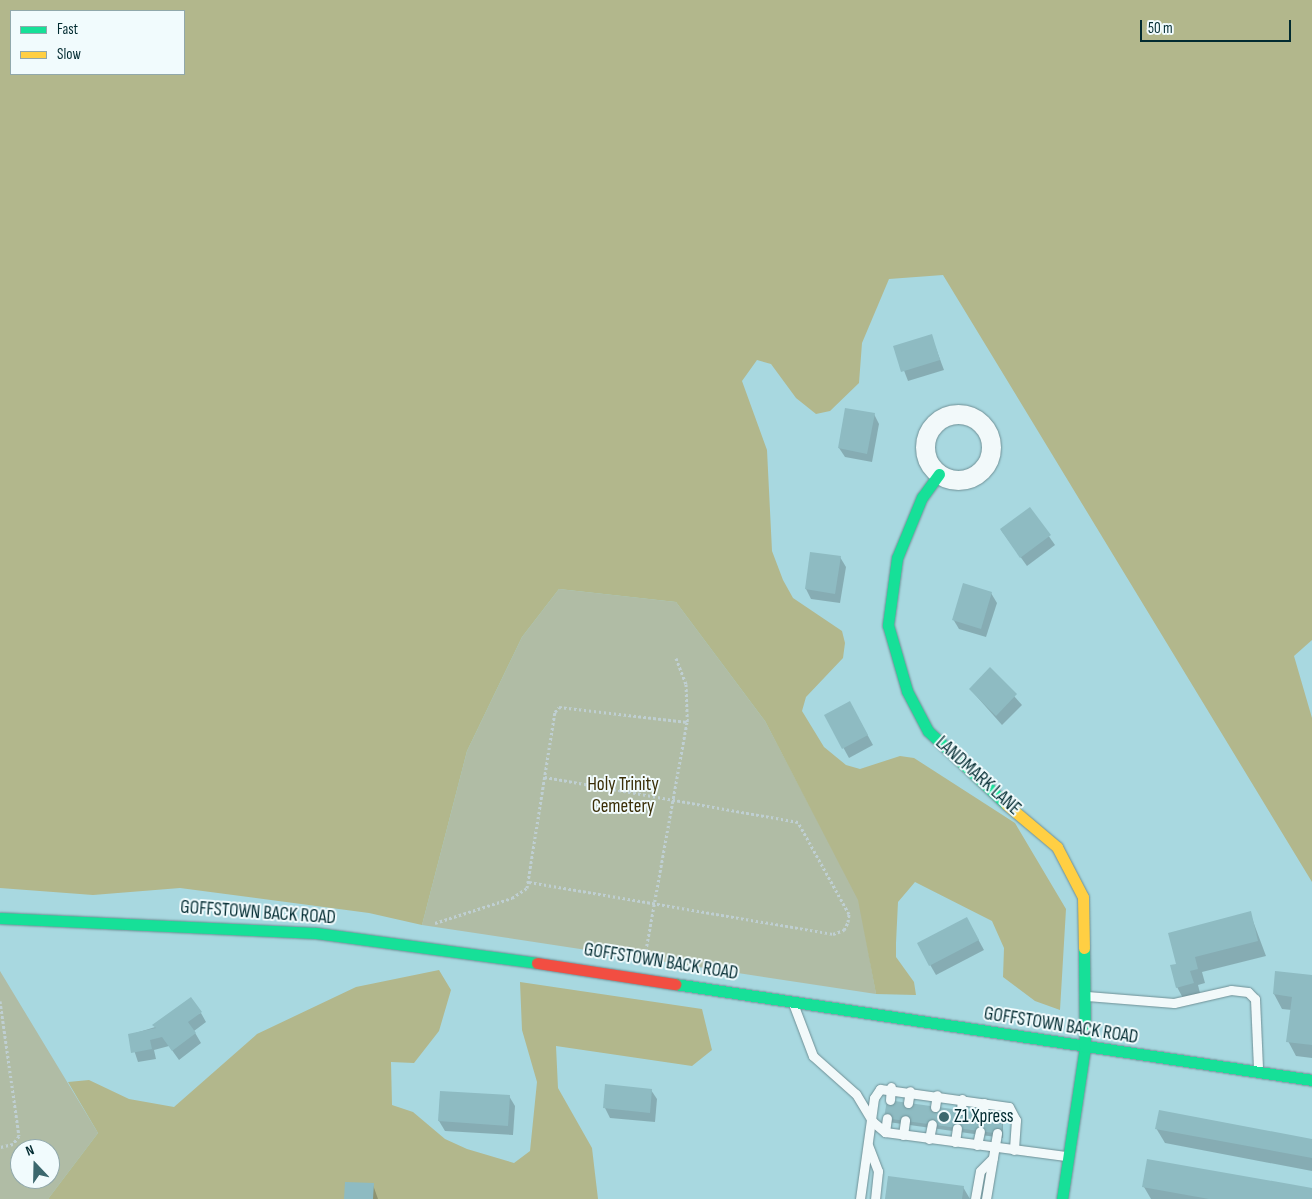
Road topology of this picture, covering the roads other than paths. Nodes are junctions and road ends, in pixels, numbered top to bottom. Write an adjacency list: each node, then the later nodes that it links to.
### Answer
1 (939, 474): 3 (main road, LANDMARK LANE)
2 (0, 918): 4 (main road, GOFFSTOWN BACK ROAD)
3 (1087, 996): 5 (main road, LANDMARK LANE); 6 (lane)
4 (792, 1001): 5 (main road, GOFFSTOWN BACK ROAD); 22 (lane)
5 (1085, 1047): 6 (main road, GOFFSTOWN BACK ROAD); 35 (main road, LANDMARK LANE)
6 (1258, 1074): 7 (main road, GOFFSTOWN BACK ROAD)
7 (1312, 1080)
8 (891, 1087): 9 (lane); 12 (lane); 22 (lane)
9 (910, 1091): 10 (lane); 13 (lane)
10 (936, 1095): 11 (lane); 16 (lane)
11 (962, 1099): 14 (lane); 17 (lane)
12 (890, 1100)
13 (908, 1103)
14 (984, 1103): 15 (lane); 18 (lane)
15 (1001, 1106): 19 (lane); 34 (lane)
16 (935, 1107)
17 (961, 1110)
18 (983, 1114)
19 (999, 1116)
20 (887, 1118): 26 (lane)
21 (905, 1120): 28 (lane)
22 (872, 1121): 26 (lane); 31 (lane)
23 (932, 1124): 29 (lane)
24 (958, 1128): 30 (lane)
25 (980, 1131): 32 (lane)
26 (885, 1132): 28 (lane)
27 (996, 1133): 33 (lane)
28 (903, 1135): 29 (lane)
29 (929, 1139): 30 (lane)
30 (955, 1142): 32 (lane)
31 (868, 1145): 37 (lane); 38 (lane)
32 (977, 1146): 33 (lane)
33 (994, 1148): 34 (lane); 36 (lane)
34 (1014, 1150): 35 (lane)
35 (1068, 1157): 41 (main road, LANDMARK LANE)
36 (993, 1158): 39 (lane); 40 (lane)
37 (860, 1199)
38 (875, 1199)
39 (975, 1199)
40 (986, 1199)
41 (1062, 1199)

